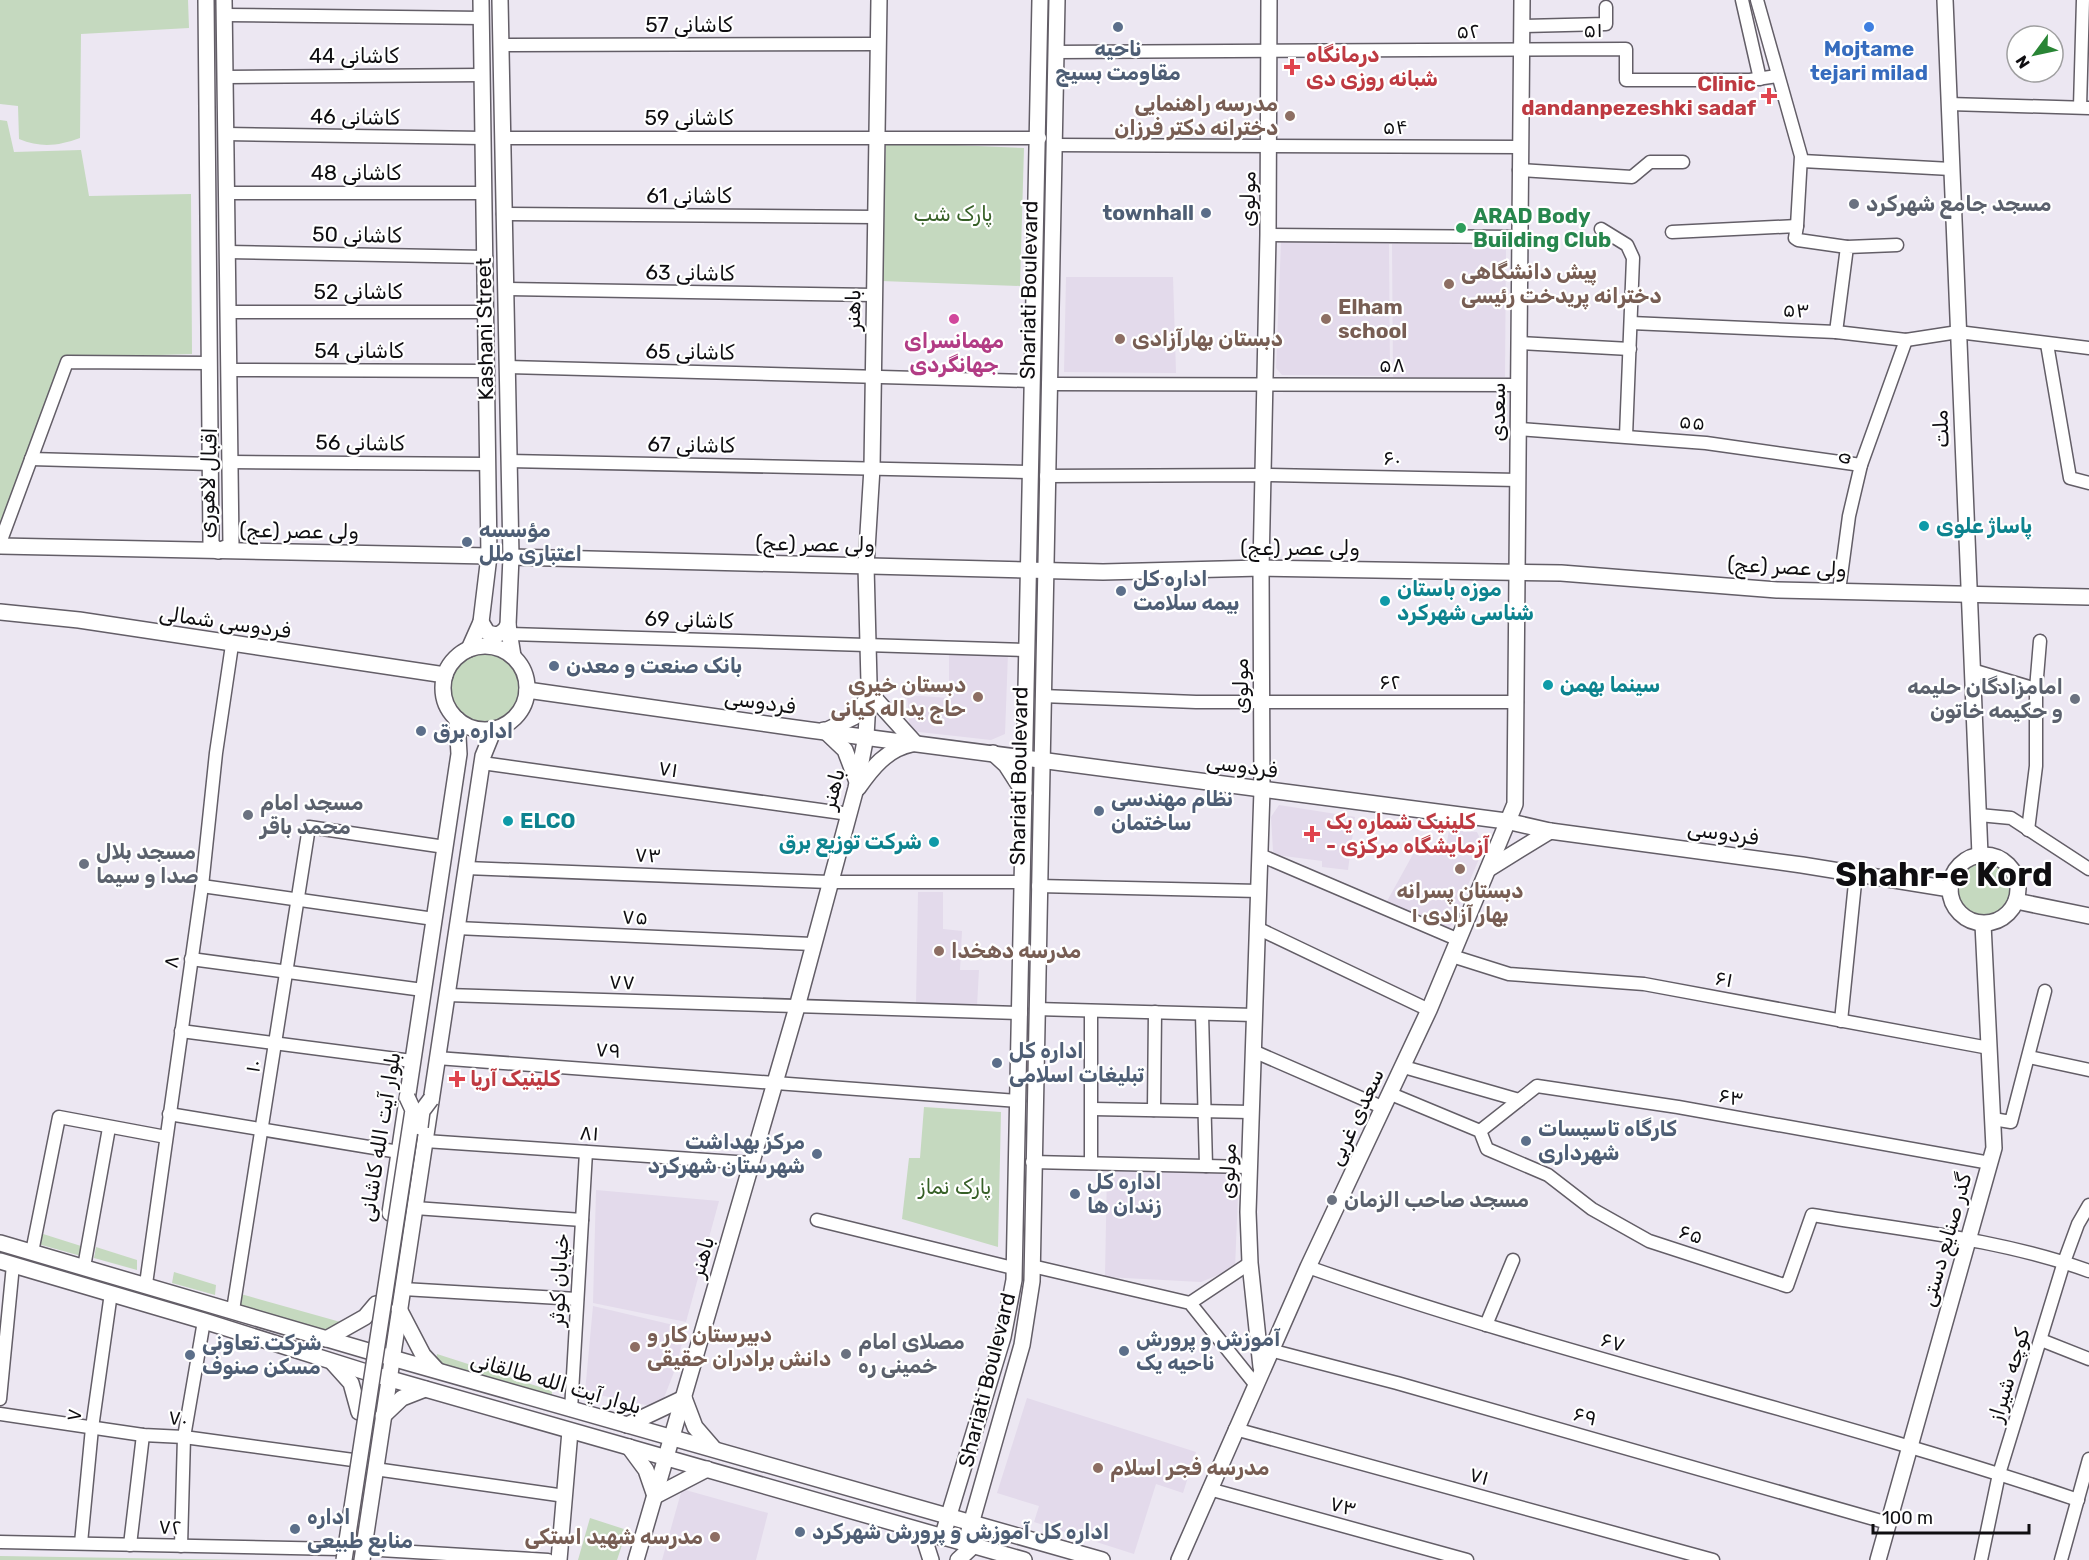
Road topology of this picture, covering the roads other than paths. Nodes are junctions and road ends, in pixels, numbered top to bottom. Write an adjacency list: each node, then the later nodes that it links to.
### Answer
1 (206, 0): 28 (main road, اقبال لاهوری)
2 (481, 0): 15 (main road, Kashani Street)
3 (500, 0): 18 (main road, Kashani Street)
4 (879, 0): 17 (main road, باهنر)
5 (1040, 0): 34 (main road, Shariati Boulevard)
6 (1057, 0): 20 (main road, Shariati Boulevard)
7 (1269, 0): 21 (main road, مولوی)
8 (1522, 0): 16 (main road, سعدی)
9 (1742, 0): 25 (street)
10 (1757, 0): 24 (street)
11 (1945, 0): 26 (main road, ملت)
12 (2083, 0): 27 (street)
13 (225, 7): 15 (street); 23 (main road, اقبال لاهوری)
14 (1606, 7): 16 (street)
15 (482, 18): 22 (main road, Kashani Street)
16 (1521, 26): 19 (main road, سعدی)
17 (878, 44): 18 (street, کاشانی 57); 31 (main road, باهنر)
18 (500, 45): 33 (main road, Kashani Street)
19 (1522, 49): 21 (street, ۵۲); 25 (street, ۵۱); 37 (main road, سعدی)
20 (1056, 52): 21 (street); 35 (main road, Shariati Boulevard)
21 (1270, 52): 36 (main road, مولوی)
22 (482, 75): 23 (street, کاشانی 44); 32 (main road, Kashani Street)
23 (226, 76): 29 (main road, اقبال لاهوری)
24 (1777, 76): 25 (street, ۵۱); 38 (street)
25 (1760, 79)
26 (1949, 104): 27 (street); 40 (main road, ملت)
27 (2085, 107)
28 (207, 118): 29 (main road); 67 (main road, اقبال لاهوری)
29 (226, 118): 30 (main road, اقبال لاهوری)
30 (226, 134): 32 (street, کاشانی 46); 42 (main road, اقبال لاهوری)
31 (876, 137): 33 (street, کاشانی 59); 34 (street, کاشانی 59); 45 (main road, باهنر)
32 (483, 138): 43 (main road, Kashani Street)
33 (502, 138): 44 (main road, Kashani Street)
34 (1040, 138): 35 (main road); 72 (main road, Shariati Boulevard)
35 (1054, 145): 36 (street); 73 (main road, Shariati Boulevard)
36 (1269, 147): 37 (street, ۵۴); 49 (main road, مولوی)
37 (1521, 147): 41 (main road, سعدی)
38 (1802, 161): 40 (street); 46 (street)
39 (1683, 162): 41 (street)
40 (1952, 169): 61 (main road, ملت)
41 (1519, 170): 50 (main road, سعدی)
42 (227, 193): 43 (street, کاشانی 48); 53 (main road, اقبال لاهوری)
43 (484, 193): 54 (main road, Kashani Street)
44 (503, 214): 45 (street, کاشانی 61); 55 (main road, Kashani Street)
45 (874, 217): 56 (main road, باهنر)
46 (1797, 226): 48 (street); 52 (street)
47 (1601, 229): 59 (street)
48 (1672, 232)
49 (1268, 236): 50 (street); 74 (main road, مولوی)
50 (1518, 237): 63 (main road, سعدی)
51 (1897, 245): 52 (street)
52 (1847, 247): 60 (street)
53 (228, 252): 54 (street, کاشانی 50); 57 (main road, اقبال لاهوری)
54 (486, 257): 58 (main road, Kashani Street)
55 (505, 289): 56 (street, کاشانی 63); 68 (main road, Kashani Street)
56 (874, 295): 71 (main road, باهنر)
57 (229, 312): 58 (street, کاشانی 52); 69 (main road, اقبال لاهوری)
58 (487, 312): 70 (main road, Kashani Street)
59 (1631, 323): 60 (street, ۵۳); 66 (street)
60 (1836, 332): 62 (street, ۵۳)
61 (1958, 332): 62 (street, ۵۳); 64 (street); 99 (main road, ملت)
62 (1906, 340): 83 (street, ۵)
63 (1518, 343): 66 (street); 75 (main road, سعدی)
64 (2047, 344): 65 (street); 89 (street)
65 (2089, 348)
66 (1629, 349): 77 (street)
67 (210, 363): 78 (street); 81 (main road, اقبال لاهوری)
68 (507, 367): 71 (street, کاشانی 65); 79 (main road, Kashani Street)
69 (230, 370): 70 (street, کاشانی 54); 80 (main road, اقبال لاهوری)
70 (488, 371): 82 (main road, Kashani Street)
71 (872, 375): 72 (street, کاشانی 65); 84 (main road, باهنر)
72 (1031, 381): 85 (main road, Shariati Boulevard)
73 (1048, 384): 74 (street); 87 (main road, Shariati Boulevard)
74 (1265, 384): 75 (street, ۵۸); 86 (main road, مولوی)
75 (1519, 385): 76 (main road, سعدی)
76 (1519, 429): 77 (street, ۵۵); 88 (main road, سعدی)
77 (1626, 436): 83 (street, ۵۵)
78 (31, 459): 81 (street); 90 (street)
79 (509, 461): 84 (street, کاشانی 67); 93 (main road, Kashani Street)
80 (231, 462): 82 (street, کاشانی 56); 91 (main road, اقبال لاهوری)
81 (211, 464): 91 (main road, اقبال لاهوری)
82 (488, 464): 92 (main road, Kashani Street)
83 (1861, 465): 98 (street, ۵)
84 (872, 468): 85 (street); 94 (main road, باهنر)
85 (1031, 472): 96 (main road, Shariati Boulevard)
86 (1264, 475): 87 (street, ۶۰); 88 (street, ۶۰); 95 (main road, مولوی)
87 (1046, 476): 96 (main road, Shariati Boulevard)
88 (1518, 480): 97 (main road, سعدی)
89 (2089, 483)
90 (0, 544): 91 (main road, ولی عصر (عج))
91 (218, 551): 92 (main road, ولی عصر (عج))
92 (489, 556): 102 (main road, Kashani Street)
93 (511, 557): 94 (main road, ولی عصر (عج)); 103 (main road, Kashani Street)
94 (866, 566): 96 (main road, ولی عصر (عج)); 106 (main road, باهنر)
95 (1261, 568): 96 (main road, ولی عصر (عج)); 97 (main road, ولی عصر (عج)); 116 (main road, مولوی)
96 (1036, 571): 108 (main road, Shariati Boulevard); 115 (main road, Shariati Boulevard)
97 (1519, 572): 98 (main road, ولی عصر (عج)); 117 (main road, سعدی)
98 (1839, 591): 99 (main road, ولی عصر (عج))
99 (1969, 594): 100 (main road, ولی عصر (عج)); 110 (main road, ملت)
100 (2089, 597)
101 (0, 612): 105 (main road, فردوسی شمالی)
102 (481, 622): 103 (main road); 107 (main road, Kashani Street)
103 (509, 629): 106 (street, کاشانی 69); 109 (main road, Kashani Street)
104 (2040, 641): 112 (street)
105 (232, 645): 111 (main road, فردوسی شمالی); 145 (street, ۸)
106 (867, 645): 108 (street); 114 (main road, باهنر)
107 (469, 649): 109 (main road); 111 (main road)
108 (1028, 650): 121 (main road, Shariati Boulevard)
109 (513, 657): 113 (main road)
110 (1972, 670): 112 (street); 132 (main road, ملت)
111 (445, 675): 118 (main road)
112 (2036, 689): 134 (street)
113 (527, 690): 119 (main road); 120 (main road, فردوسی)
114 (868, 691): 120 (main road); 122 (main road, باهنر); 123 (main road)
115 (1042, 696): 116 (street, ۶۲); 126 (main road, Shariati Boulevard)
116 (1263, 700): 117 (street, ۶۲); 129 (main road, مولوی)
117 (1517, 702): 133 (main road, سعدی)
118 (457, 720): 119 (main road); 124 (main road, بلوار آیت الله کاشانی)
119 (494, 729): 127 (main road)
120 (824, 730): 122 (main road, فردوسی); 128 (main road)
121 (1026, 730): 125 (main road); 126 (main road, Shariati Boulevard)
122 (866, 736): 123 (main road, فردوسی); 128 (main road, باهنر)
123 (915, 743): 125 (main road, فردوسی); 128 (main road)
124 (459, 754): 127 (main road); 136 (main road, بلوار آیت الله کاشانی)
125 (997, 754): 126 (main road, فردوسی); 130 (main road)
126 (1033, 759): 129 (main road, فردوسی); 130 (main road, Shariati Boulevard); 144 (main road, Shariati Boulevard)
127 (482, 760): 131 (street, ۷۱); 139 (main road)
128 (856, 789): 131 (main road, باهنر)
129 (1262, 790): 133 (main road, فردوسی); 137 (main road, مولوی)
130 (1025, 794): 144 (main road, Shariati Boulevard)
131 (849, 814): 143 (main road, باهنر)
132 (1979, 815): 134 (street); 138 (main road, ملت)
133 (1506, 821): 135 (main road, فردوسی); 140 (main road, سعدی غربی)
134 (2028, 830): 141 (street)
135 (1550, 831): 140 (main road); 142 (main road, فردوسی)
136 (445, 847): 148 (street, ۱۰); 151 (main road, بلوار آیت الله کاشانی)
137 (1260, 855): 147 (main road, مولوی); 155 (street)
138 (1980, 855): 146 (main road); 149 (main road)
139 (466, 868): 143 (street, ۷۳); 153 (main road)
140 (1490, 868): 155 (main road, سعدی غربی)
141 (2089, 869)
142 (1856, 873): 146 (main road, فردوسی); 170 (street)
143 (829, 882): 144 (street, ۷۳); 156 (main road, باهنر)
144 (1031, 884): 147 (street); 165 (main road, Shariati Boulevard)
145 (202, 886): 148 (street); 158 (street, ۸)
146 (1950, 889): 152 (main road)
147 (1258, 891): 154 (main road, مولوی)
148 (297, 901): 151 (street); 159 (street, ۱۰)
149 (2016, 901): 150 (main road); 152 (main road)
150 (2088, 913)
151 (434, 920): 160 (main road, بلوار آیت الله کاشانی)
152 (1983, 924): 173 (main road, گذر صنایع دستی)
153 (457, 928): 156 (street, ۷۵); 162 (main road)
154 (1257, 928): 164 (street); 169 (main road, مولوی)
155 (1459, 940): 157 (main road, سعدی غربی)
156 (812, 944): 163 (main road, باهنر)
157 (1452, 956): 164 (main road, سعدی غربی); 170 (street, ۶۱)
158 (191, 958): 159 (street); 171 (street, ۸)
159 (287, 972): 160 (street); 172 (street, ۱۰)
160 (423, 990): 177 (main road, بلوار آیت الله کاشانی)
161 (2046, 991): 175 (street)
162 (447, 995): 163 (street, ۷۷); 176 (main road)
163 (797, 1007): 165 (street); 180 (main road, باهنر)
164 (1429, 1010): 178 (main road, سعدی غربی)
165 (1028, 1011): 166 (street); 185 (main road, Shariati Boulevard); 200 (main road, Shariati Boulevard)
166 (1091, 1011): 167 (street); 187 (street)
167 (1155, 1012): 168 (street); 188 (street)
168 (1202, 1014): 169 (street); 189 (street)
169 (1254, 1015): 174 (main road, مولوی)
170 (1840, 1021): 173 (street, ۶۱)
171 (181, 1031): 172 (street); 191 (street, ۸)
172 (276, 1045): 177 (street); 194 (street, ۱۰)
173 (1989, 1048): 192 (main road, گذر صنایع دستی)
174 (1253, 1051): 186 (street); 190 (main road, مولوی)
175 (2030, 1057): 179 (street); 192 (street)
176 (437, 1058): 180 (street, ۷۹); 183 (main road)
177 (412, 1061): 182 (main road, بلوار آیت الله کاشانی)
178 (1404, 1067): 181 (main road, سعدی غربی); 184 (street)
179 (2089, 1070)
180 (775, 1081): 185 (street); 201 (main road, باهنر)
181 (1391, 1094): 186 (main road, سعدی غربی); 195 (street)
182 (407, 1097): 198 (main road, بلوار آیت الله کاشانی); 285 (main road, bridge)
183 (431, 1100): 197 (main road); 286 (main road, bridge)
184 (1519, 1100): 195 (street, ۶۳); 203 (street, ۶۳)
185 (1019, 1101): 220 (main road, Shariati Boulevard)
186 (1384, 1108): 219 (main road, سعدی غربی)
187 (1093, 1109): 188 (street); 202 (street)
188 (1154, 1110): 189 (street)
189 (1205, 1111): 190 (street); 204 (street)
190 (1251, 1112): 205 (main road, مولوی)
191 (169, 1114): 194 (street); 196 (street, ۸)
192 (1993, 1119): 203 (main road, گذر صنایع دستی)
193 (109, 1128): 196 (street); 212 (street); 218 (street)
194 (263, 1128): 198 (street); 229 (street, ۱۰)
195 (1480, 1131): 210 (street, ۶۵)
196 (166, 1137): 222 (street, ۸)
197 (425, 1141): 199 (street, ۸۱); 207 (main road)
198 (399, 1152): 227 (main road, بلوار آیت الله کاشانی)
199 (586, 1152): 201 (street, ۸۱); 208 (street, خیابان کوثر)
200 (1032, 1162): 202 (street); 217 (main road, Shariati Boulevard)
201 (751, 1163): 248 (main road, باهنر)
202 (1091, 1163): 204 (street)
203 (1990, 1163): 210 (main road, گذر صنایع دستی)
204 (1206, 1166): 205 (street)
205 (1250, 1167): 216 (main road, مولوی)
206 (2089, 1205): 214 (street, کوچه شیراز)
207 (415, 1208): 208 (street); 223 (main road)
208 (582, 1220): 225 (street, خیابان کوثر)
209 (817, 1220): 220 (street)
210 (1970, 1241): 214 (street); 262 (main road, گذر صنایع دستی)
211 (0, 1243): 212 (main road, بلوار آیت الله طالقانی)
212 (32, 1252): 218 (main road, بلوار آیت الله طالقانی)
213 (1513, 1260): 232 (street)
214 (2064, 1262): 221 (street); 235 (street, کوچه شیراز)
215 (7, 1263): 224 (main road, بلوار آیت الله طالقانی); 230 (street)
216 (1250, 1263): 226 (street); 244 (main road, مولوی)
217 (1032, 1266): 220 (main road); 226 (street); 277 (main road, Shariati Boulevard)
218 (84, 1267): 222 (main road, بلوار آیت الله طالقانی)
219 (1308, 1267): 232 (street, ۶۷); 236 (main road, سعدی غربی)
220 (1013, 1268): 275 (main road, Shariati Boulevard)
221 (2089, 1271)
222 (146, 1284): 229 (main road, بلوار آیت الله طالقانی)
223 (403, 1289): 225 (street); 228 (main road)
224 (111, 1293): 231 (main road, بلوار آیت الله طالقانی); 255 (street, ۷)
225 (577, 1299): 250 (street, خیابان کوثر)
226 (1190, 1303): 244 (street)
227 (376, 1304): 234 (main road); 238 (main road, بلوار آیت الله کاشانی)
228 (399, 1309): 239 (main road); 243 (main road)
229 (233, 1311): 233 (main road, بلوار آیت الله طالقانی)
230 (4, 1318): 247 (street)
231 (204, 1321): 237 (main road, بلوار آیت الله طالقانی); 259 (street)
232 (1486, 1325): 262 (street, ۶۷)
233 (305, 1332): 234 (main road, بلوار آیت الله طالقانی); 237 (main road)
234 (326, 1339): 238 (main road, بلوار آیت الله طالقانی)
235 (2041, 1340): 240 (street); 269 (street, کوچه شیراز)
236 (1270, 1350): 244 (main road, سعدی غربی); 276 (street, ۶۹)
237 (299, 1351): 241 (main road, بلوار آیت الله طالقانی)
238 (369, 1352): 239 (main road, بلوار آیت الله طالقانی); 242 (main road, بلوار آیت الله کاشانی)
239 (392, 1359): 243 (main road, بلوار آیت الله طالقانی); 245 (main road)
240 (2089, 1359)
241 (328, 1360): 242 (main road, بلوار آیت الله طالقانی); 251 (main road)
242 (366, 1372): 245 (main road, بلوار آیت الله طالقانی); 251 (main road, بلوار آیت الله کاشانی)
243 (440, 1372): 250 (main road, بلوار آیت الله طالقانی)
244 (1258, 1377): 256 (main road, سعدی غربی)
245 (389, 1379): 246 (main road, بلوار آیت الله طالقانی); 253 (main road)
246 (425, 1389): 253 (main road); 257 (main road, بلوار آیت الله طالقانی)
247 (0, 1394): 249 (street)
248 (684, 1398): 254 (main road); 260 (main road, باهنر); 263 (main road)
249 (0, 1400)
250 (571, 1410): 254 (main road, بلوار آیت الله طالقانی)
251 (360, 1412): 266 (main road, بلوار آیت الله کاشانی)
252 (0, 1414): 255 (street, ۷۰)
253 (383, 1416): 267 (main road)
254 (627, 1425): 260 (main road, بلوار آیت الله طالقانی)
255 (92, 1428): 258 (street, ۷۰); 281 (street, ۷)
256 (1235, 1430): 270 (main road, سعدی غربی); 296 (street, ۷۱)
257 (570, 1431): 261 (main road, بلوار آیت الله طالقانی); 271 (main road)
258 (143, 1435): 259 (street, ۷۰); 282 (street)
259 (184, 1437): 266 (street, ۷۰); 283 (street)
260 (673, 1438): 263 (main road, بلوار آیت الله طالقانی); 264 (main road, باهنر)
261 (629, 1447): 264 (main road, بلوار آیت الله طالقانی); 272 (main road)
262 (1910, 1447): 269 (street); 276 (main road, گذر صنایع دستی)
263 (715, 1450): 275 (main road, بلوار آیت الله طالقانی)
264 (667, 1458): 268 (main road, بلوار آیت الله طالقانی); 272 (main road, باهنر)
265 (2089, 1459): 273 (street)
266 (353, 1460): 285 (main road, بلوار آیت الله کاشانی)
267 (375, 1469): 271 (street); 286 (main road)
268 (707, 1469): 272 (main road); 278 (main road, بلوار آیت الله طالقانی)
269 (1999, 1474): 273 (street); 298 (street, کوچه شیراز)
270 (1209, 1489): 287 (main road, سعدی غربی); 295 (street, ۷۳)
271 (565, 1496): 289 (main road)
272 (656, 1496): 290 (main road, باهنر)
273 (2076, 1504): 274 (street); 299 (street)
274 (2089, 1511)
275 (948, 1517): 277 (main road, بلوار آیت الله طالقانی); 279 (main road, Shariati Boulevard)
276 (1888, 1523): 297 (main road, گذر صنایع دستی)
277 (971, 1524): 284 (main road, Shariati Boulevard); 294 (main road, بلوار آیت الله طالقانی)
278 (922, 1532): 279 (main road, بلوار آیت الله طالقانی); 291 (main road)
279 (942, 1538): 284 (main road, بلوار آیت الله طالقانی)
280 (0, 1542): 281 (street, ۷۲)
281 (81, 1543): 282 (street, ۷۲)
282 (130, 1545): 283 (street, ۷۲)
283 (181, 1546): 285 (street, ۷۲)
284 (968, 1546): 292 (main road, Shariati Boulevard); 293 (main road, بلوار آیت الله طالقانی)
285 (341, 1556)
286 (360, 1556): 288 (street)
287 (1178, 1558)
288 (548, 1560)
289 (559, 1560)
290 (636, 1560)
291 (931, 1560)
292 (958, 1560)
293 (1024, 1560)
294 (1102, 1560)
295 (1467, 1560)
296 (1713, 1560)
297 (1878, 1560)
298 (1981, 1560)
299 (2061, 1560)

